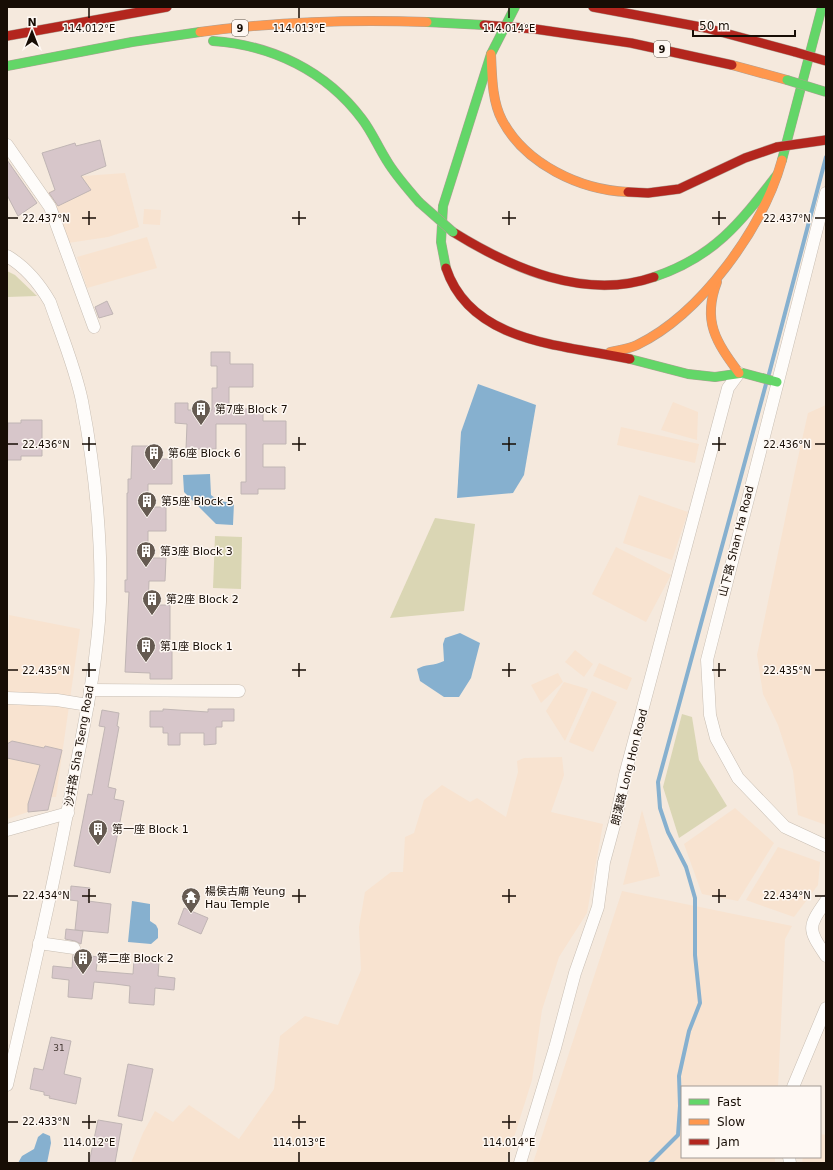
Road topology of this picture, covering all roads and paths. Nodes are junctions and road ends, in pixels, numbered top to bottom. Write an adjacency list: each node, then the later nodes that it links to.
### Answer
1 (167, 7): 5 (main road)
2 (515, 7): 7 (main road)
3 (593, 7): 8 (main road, bridge)
4 (822, 7): 13 (main road)
5 (9, 36)
6 (91, 49): 9 (main road, 9); 10 (main road, 9, bridge); 13 (main road, bridge)
7 (491, 54): 11 (main road, bridge); 18 (main road)
8 (826, 61)
9 (7, 66)
10 (826, 92)
11 (826, 140)
12 (7, 145): 17 (street)
13 (777, 175): 16 (main road)
14 (826, 193): 20 (street, 山下路 Shan Ha Road)
15 (7, 256): 21 (street, 沙井路 Sha Tseng Road)
16 (723, 268): 18 (main road); 19 (main road)
17 (94, 327)
18 (597, 352): 19 (main road)
19 (744, 374): 20 (main road); 35 (street, 朗漢路 Long Hon Road)
20 (774, 381): 27 (street, 山下路 Shan Ha Road)
21 (90, 690): 22 (street); 24 (street, 沙井路 Sha Tseng Road)
22 (239, 691)
23 (7, 698): 24 (street)
24 (88, 705): 25 (street, 沙井路 Sha Tseng Road)
25 (68, 813): 26 (street); 29 (street, 沙井路 Sha Tseng Road)
26 (7, 830)
27 (826, 846)
28 (826, 901): 31 (street)
29 (39, 942): 30 (street); 33 (street, 沙井路 Sha Tseng Road)
30 (74, 948)
31 (826, 956)
32 (826, 1008): 34 (street)
33 (7, 1085)
34 (793, 1086)
35 (520, 1163)

